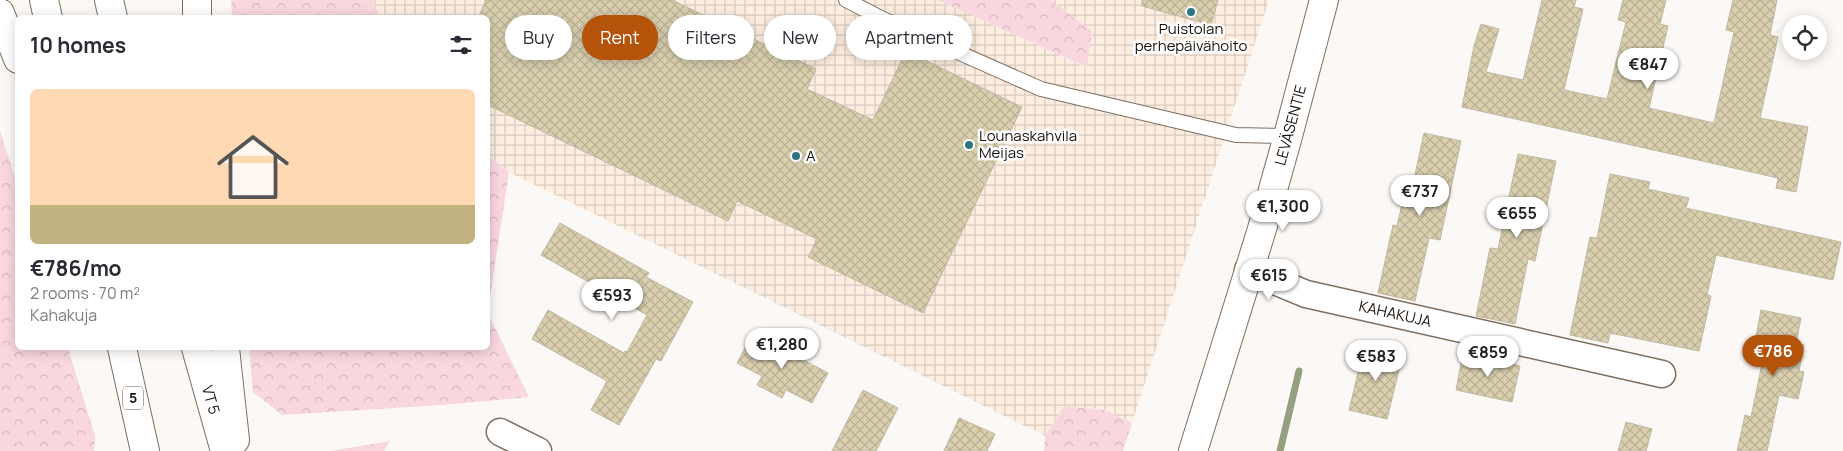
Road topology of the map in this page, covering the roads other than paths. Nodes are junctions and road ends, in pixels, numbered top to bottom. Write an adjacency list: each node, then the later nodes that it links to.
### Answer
1 (44, 0): 7 (main road)
2 (109, 0): 8 (main road)
3 (197, 0): 9 (main road)
4 (846, 0): 11 (lane)
5 (1324, 0): 11 (main road, LEVÄSENTIE)
6 (0, 13): 10 (main road)
7 (47, 15)
8 (112, 15)
9 (197, 15)
10 (15, 51)
11 (1288, 136): 12 (main road, LEVÄSENTIE)
12 (1248, 270): 17 (street, KAHAKUJA); 23 (main road, LEVÄSENTIE)
13 (114, 350): 20 (main road)
14 (122, 350): 20 (main road, 5)
15 (197, 350): 19 (main road, VT 5)
16 (225, 350): 19 (main road)
17 (1662, 374)
18 (500, 432): 22 (street)
19 (226, 434): 21 (main road)
20 (144, 450)
21 (237, 451)
22 (538, 451)
23 (1193, 451)

